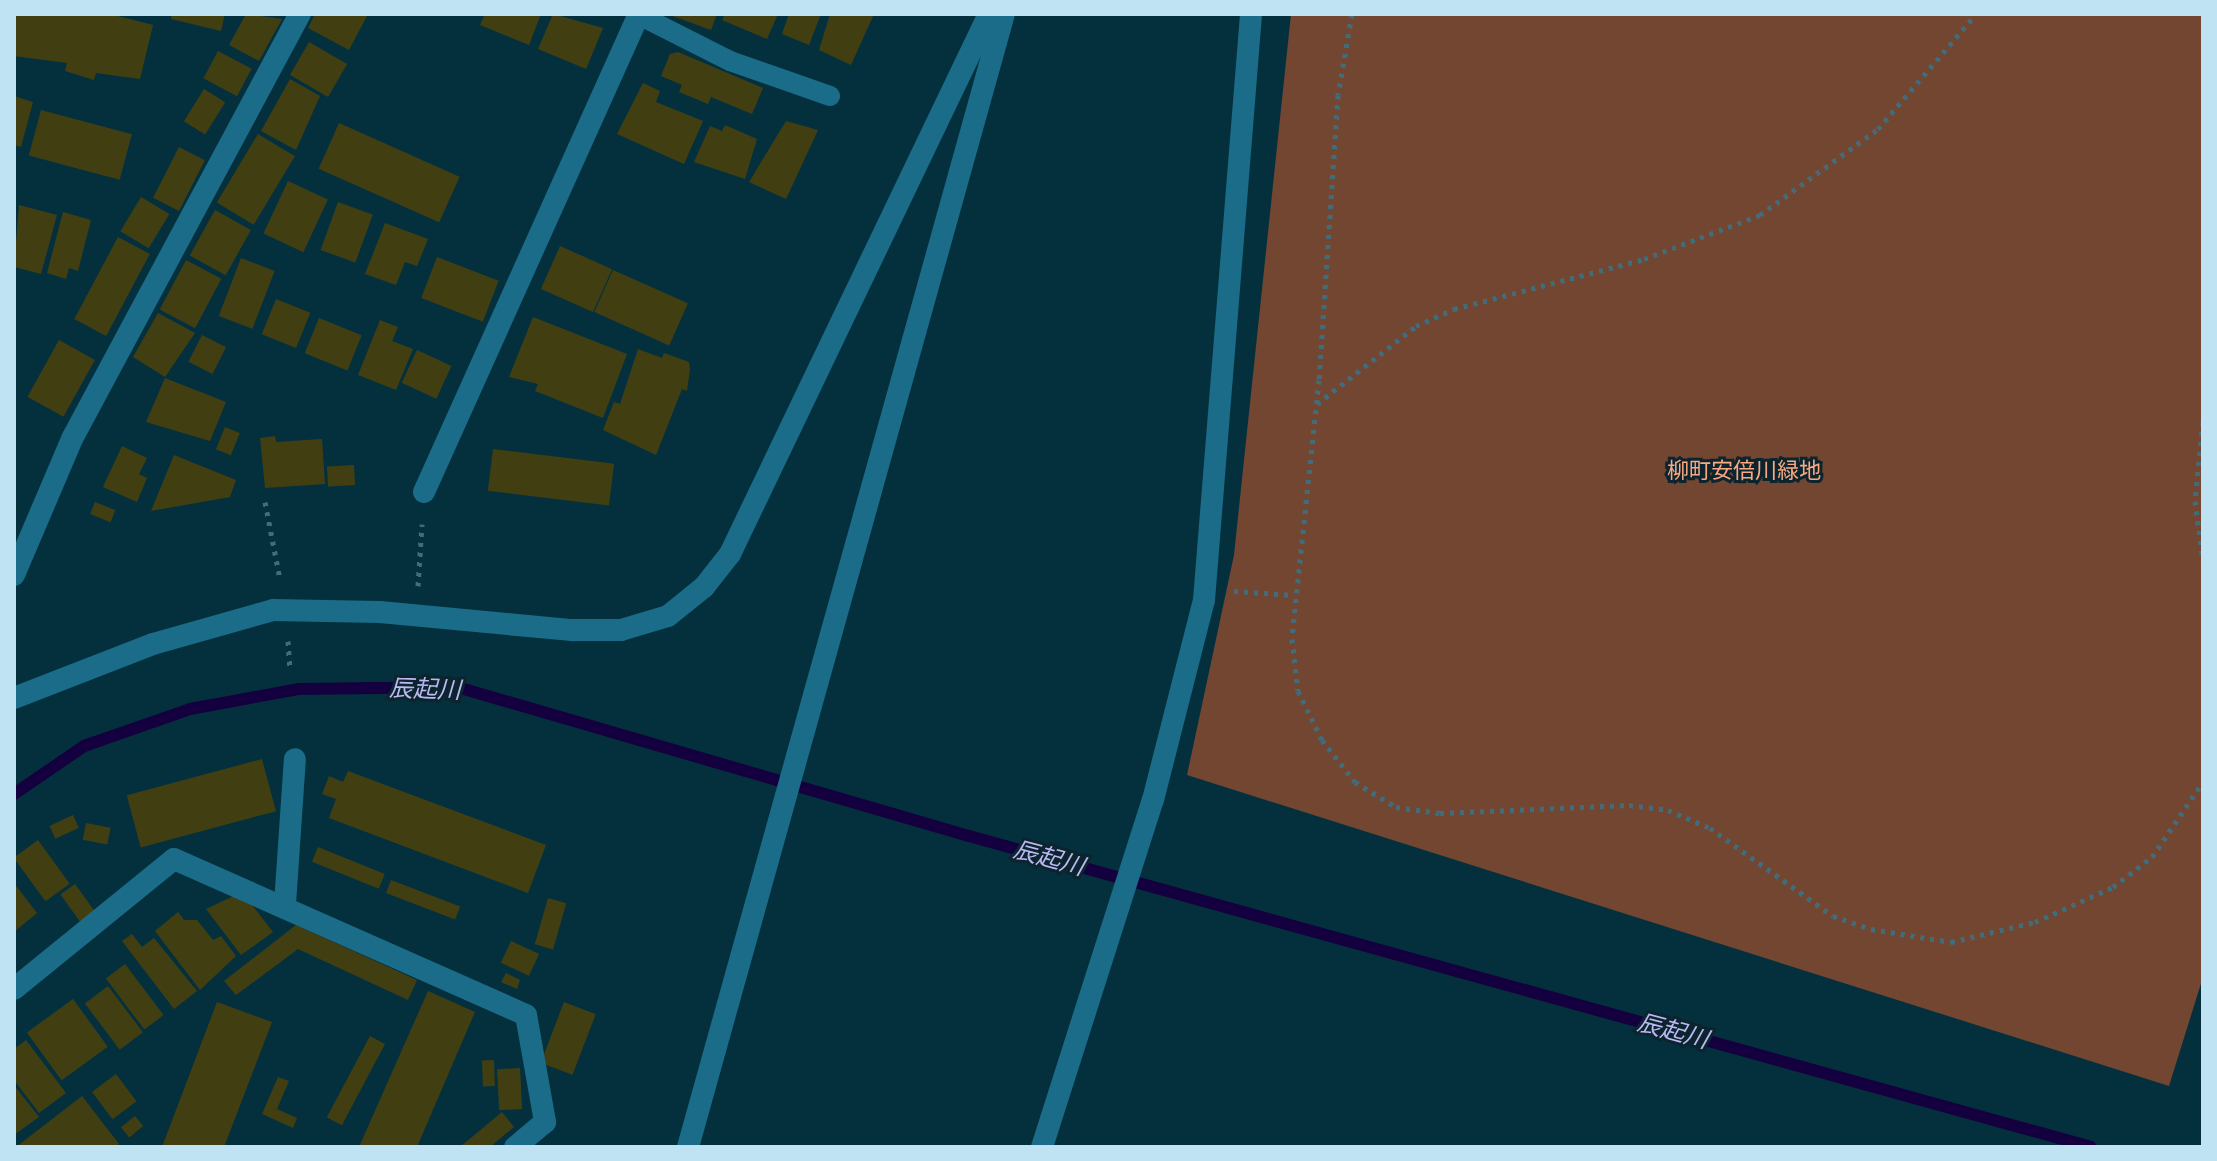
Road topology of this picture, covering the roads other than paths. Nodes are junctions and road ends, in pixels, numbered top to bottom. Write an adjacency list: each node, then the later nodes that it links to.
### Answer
1 (300, 14): 8 (street)
2 (639, 14): 6 (lane); 7 (street)
3 (989, 14): 9 (street)
4 (1004, 14): 14 (street)
5 (1251, 14): 15 (street)
6 (830, 96)
7 (424, 492)
8 (14, 575)
9 (14, 698)
10 (295, 759): 11 (street)
11 (285, 904): 12 (street); 13 (street)
12 (14, 989)
13 (515, 1147)
14 (688, 1147)
15 (1042, 1147)

